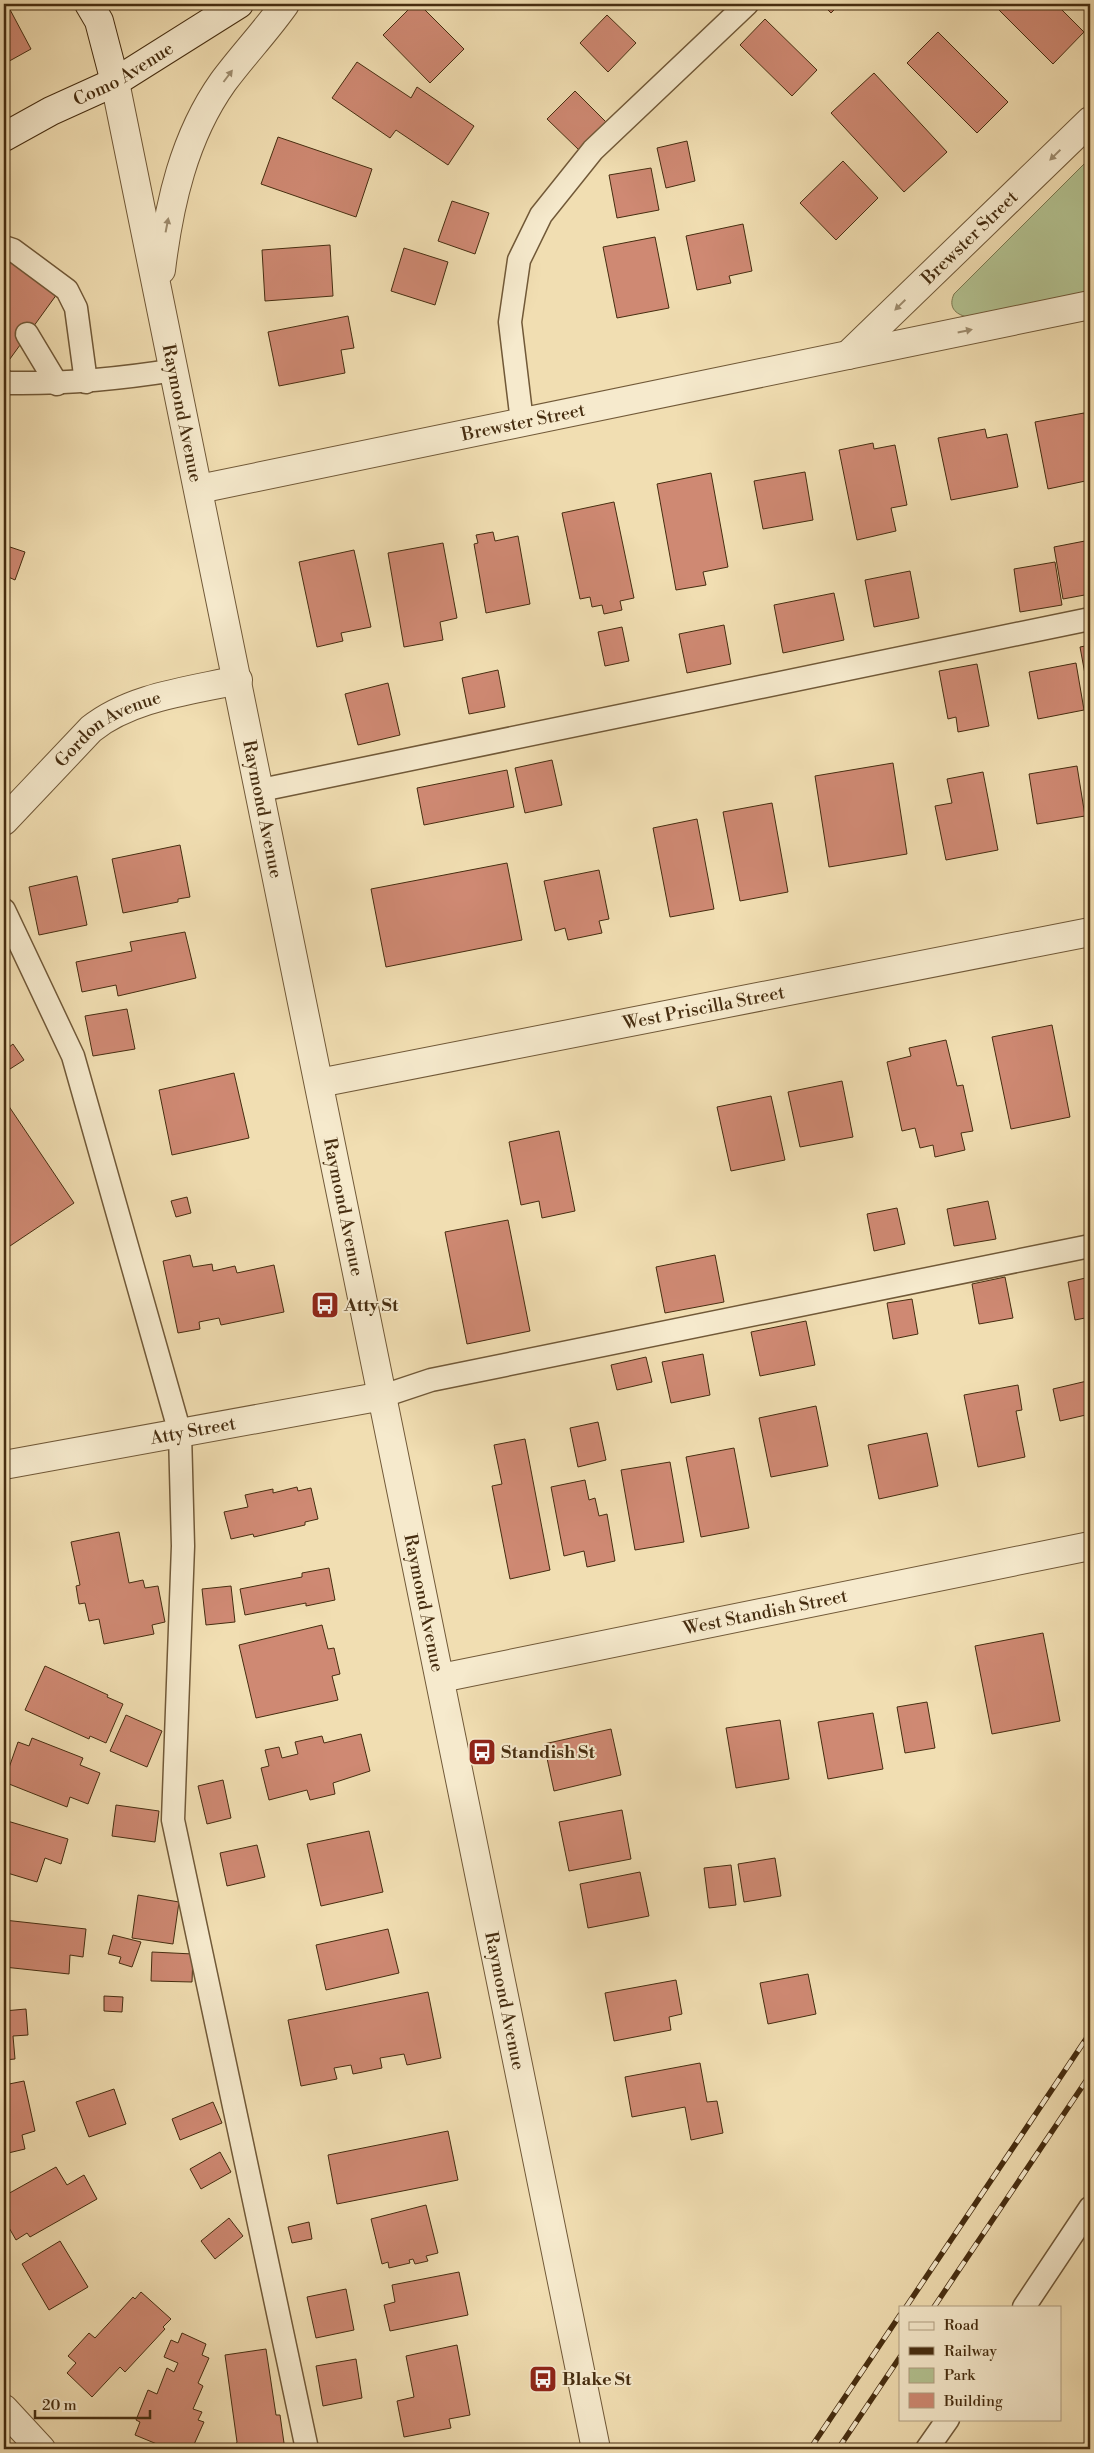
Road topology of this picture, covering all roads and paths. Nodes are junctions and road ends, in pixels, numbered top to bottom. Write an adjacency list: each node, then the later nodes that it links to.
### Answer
1 (89, 4): 5 (street, Raymond Avenue)
2 (239, 4): 5 (street, Como Avenue)
3 (285, 4): 9 (street, one-way to 3)
4 (747, 4): 17 (lane)
5 (115, 82): 7 (street, Como Avenue); 9 (street, Raymond Avenue)
6 (1090, 121): 12 (street, Brewster Street, one-way to 12)
7 (4, 137)
8 (4, 247): 15 (lane)
9 (159, 291): 13 (street, Raymond Avenue)
10 (1090, 305): 12 (street, Brewster Street, one-way to 10)
11 (28, 334): 16 (lane)
12 (848, 355): 17 (street, Brewster Street)
13 (175, 370): 15 (lane); 18 (street, Raymond Avenue)
14 (4, 381): 16 (lane)
15 (86, 382): 16 (lane)
16 (57, 384)
17 (522, 422): 18 (street, Brewster Street)
18 (199, 489): 20 (street, Raymond Avenue)
19 (1090, 619): 21 (lane)
20 (238, 680): 21 (street, Raymond Avenue); 22 (street, Gordon Avenue)
21 (261, 790): 25 (street, Raymond Avenue)
22 (4, 821)
23 (4, 910): 28 (lane)
24 (1090, 932): 25 (street, West Priscilla Street)
25 (319, 1083): 27 (street, Raymond Avenue)
26 (1090, 1246): 27 (lane)
27 (383, 1396): 28 (street, Atty Street); 31 (street, Raymond Avenue)
28 (180, 1433): 29 (street, Atty Street); 37 (lane)
29 (4, 1465)
30 (1090, 1546): 31 (street, West Standish Street)
31 (441, 1678): 38 (street, Raymond Avenue)
32 (1090, 2208): 33 (lane)
33 (1025, 2306)
34 (4, 2409): 36 (street)
35 (947, 2420): 39 (lane)
36 (41, 2449)
37 (307, 2449)
38 (596, 2449)
39 (927, 2449)

